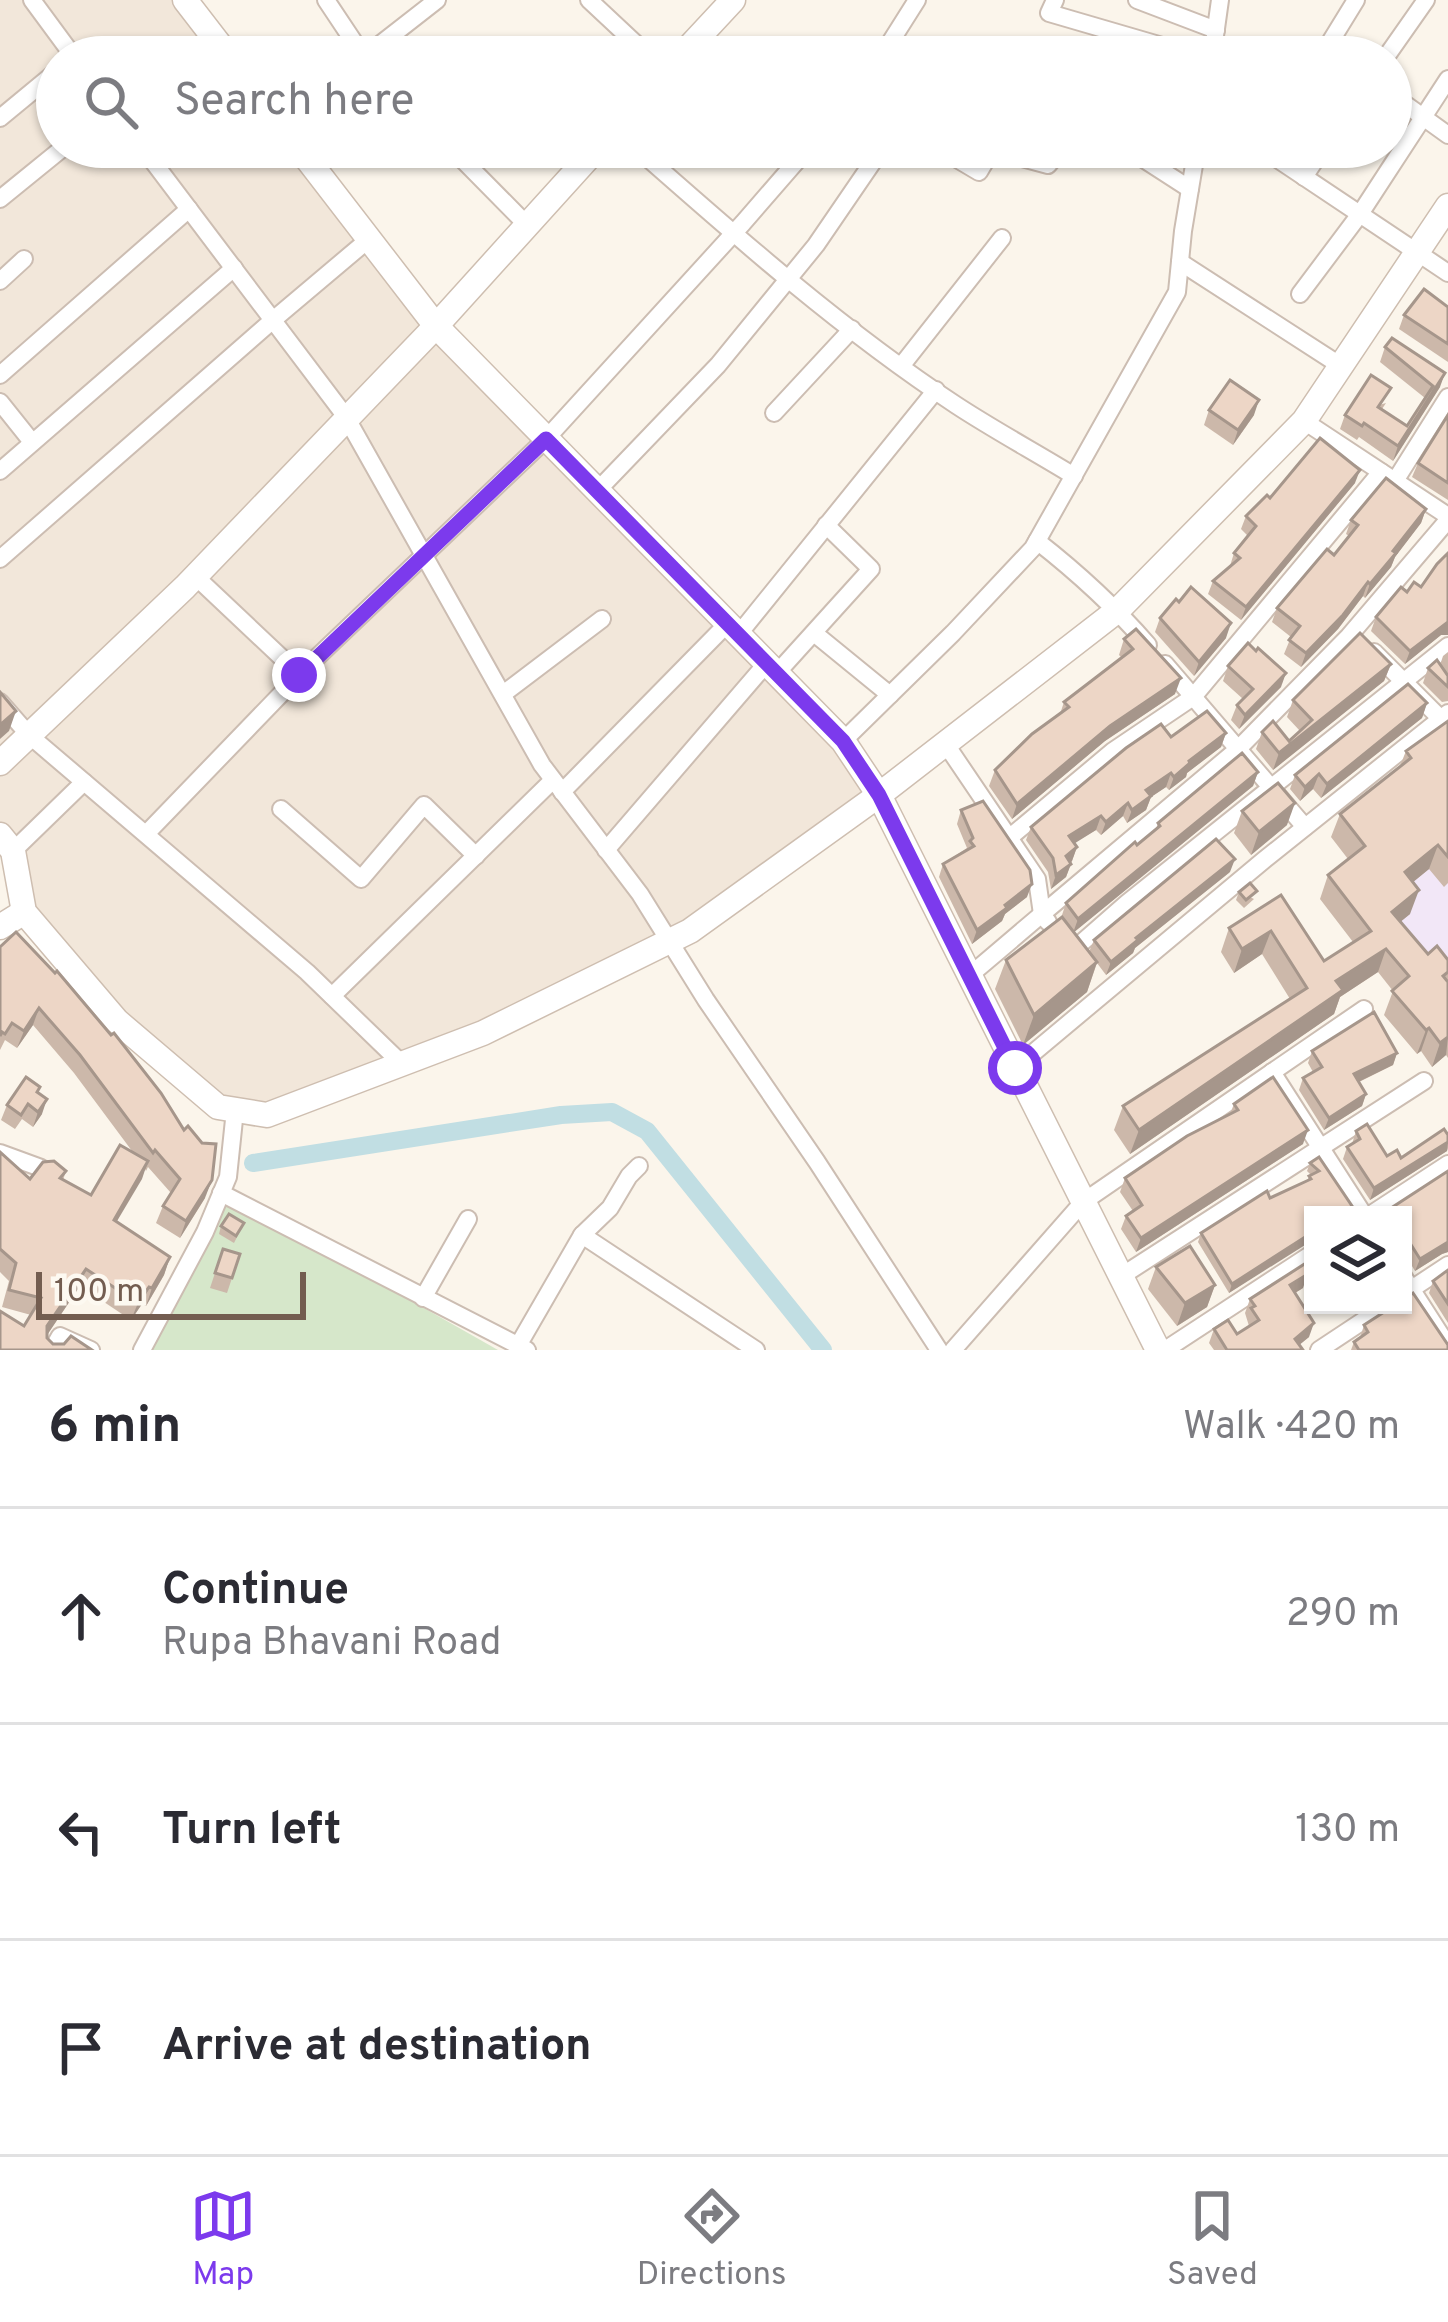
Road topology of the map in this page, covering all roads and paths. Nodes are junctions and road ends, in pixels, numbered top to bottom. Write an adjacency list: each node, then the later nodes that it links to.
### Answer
1 (32, 0): 14 (street)
2 (184, 0): 15 (street)
3 (326, 0): 16 (street)
4 (437, 0): 17 (street)
5 (733, 0): 19 (street)
6 (917, 0): 20 (street)
7 (1055, 0): 21 (street)
8 (1137, 0): 13 (street)
9 (1220, 0): 13 (street)
10 (1356, 0): 23 (street)
11 (1426, 0): 24 (street)
12 (598, 3): 18 (street)
13 (1216, 30): 22 (street)
14 (59, 36)
15 (212, 36)
16 (350, 36)
17 (391, 36)
18 (630, 36)
19 (700, 36)
20 (894, 36)
21 (1128, 36)
22 (1215, 36)
23 (1338, 36)
24 (1401, 36)
25 (1448, 79): 28 (street)
26 (36, 88): 29 (street)
27 (1412, 109): 28 (street)
28 (1424, 117): 30 (street); 31 (street)
29 (0, 118)
30 (1448, 134)
31 (1412, 135)
32 (38, 168): 47 (street)
33 (158, 168): 49 (street)
34 (314, 168): 54 (street)
35 (470, 168): 51 (street)
36 (579, 168): 51 (street)
37 (659, 168): 52 (street)
38 (791, 168): 52 (street)
39 (869, 168): 60 (street)
40 (1158, 168): 46 (street)
41 (1194, 168): 46 (street)
42 (1291, 168): 45 (street)
43 (1310, 168): 45 (street)
44 (1390, 168): 50 (street)
45 (1304, 177): 50 (street)
46 (1190, 189): 57 (street)
47 (0, 199)
48 (1448, 206): 55 (street)
49 (189, 209): 58 (street); 68 (street)
50 (1360, 214): 55 (street); 62 (street)
51 (527, 226): 64 (street)
52 (734, 233): 60 (street); 75 (street)
53 (1002, 238): 66 (street)
54 (369, 239): 63 (street); 64 (street)
55 (1417, 252): 59 (street); 67 (street)
56 (25, 259): 61 (street)
57 (1180, 262): 67 (street); 78 (street)
58 (234, 268): 63 (street); 76 (street)
59 (1448, 273)
60 (789, 278): 65 (street); 80 (street)
61 (0, 281)
62 (1300, 293)
63 (273, 320): 73 (street); 85 (street)
64 (436, 326): 73 (street); 75 (street)
65 (852, 329): 66 (street); 72 (street)
66 (902, 365): 69 (street)
67 (1341, 366): 74 (street)
68 (0, 375)
69 (936, 390): 78 (street); 82 (street)
70 (1448, 397): 79 (street)
71 (1, 405): 76 (street)
72 (774, 413)
73 (346, 417): 84 (street); 86 (street)
74 (1304, 421): 79 (street); 87 (street)
75 (546, 439): 80 (street); 84 (street)
76 (32, 442): 77 (street)
77 (0, 471)
78 (1074, 476): 83 (street)
79 (1388, 476): 81 (street); 98 (street)
80 (597, 491): 89 (street)
81 (1448, 518): 90 (street)
82 (826, 525): 89 (street); 91 (street)
83 (1036, 542): 87 (street); 97 (street)
84 (425, 556): 94 (street); 96 (street)
85 (0, 560)
86 (195, 576): 94 (street); 101 (street)
87 (1118, 610): 98 (street); 103 (street)
88 (602, 619): 96 (street)
89 (732, 630): 93 (street); 107 (street)
90 (1353, 631): 95 (street); 104 (street)
91 (814, 632): 93 (street); 97 (street)
92 (1448, 646): 95 (street)
93 (771, 669): 102 (street); 115 (street)
94 (299, 675): 112 (street)
95 (1404, 682): 100 (street); 108 (street)
96 (502, 694): 107 (street)
97 (890, 695): 102 (street)
98 (1193, 697): 104 (street); 113 (street)
99 (0, 702): 101 (street)
100 (1445, 716): 111 (street)
101 (29, 735): 105 (street); 106 (street)
102 (843, 741): 109 (street)
103 (945, 743): 109 (street); 113 (street)
104 (1238, 749): 108 (street); 118 (street)
105 (0, 763)
106 (84, 782): 112 (street); 114 (street)
107 (558, 786): 115 (street); 116 (street)
108 (1272, 788): 111 (street); 121 (street)
109 (879, 795): 120 (street); 122 (street)
110 (281, 809): 116 (street)
111 (1305, 827): 121 (street)
112 (146, 835): 123 (street)
113 (1010, 838): 118 (street)
114 (6, 843): 117 (street)
115 (607, 850): 120 (street)
116 (476, 856): 123 (street)
117 (24, 912): 119 (street); 129 (street)
118 (1042, 914): 121 (street); 122 (street)
119 (0, 927)
120 (670, 939): 125 (street); 155 (street)
121 (1088, 973): 126 (street)
122 (969, 976): 126 (street)
123 (332, 996): 125 (street)
124 (1364, 1009): 127 (street)
125 (401, 1063): 129 (street)
126 (1015, 1068): 136 (street)
127 (1272, 1072): 130 (street); 136 (street)
128 (1424, 1081): 130 (street)
129 (235, 1110): 135 (street)
130 (1321, 1148): 137 (street); 143 (street)
131 (0, 1153): 134 (street)
132 (1448, 1163): 138 (street)
133 (639, 1166): 140 (street)
134 (41, 1168)
135 (221, 1193): 146 (street); 153 (street)
136 (1082, 1202): 143 (street); 156 (street)
137 (1361, 1206)
138 (1381, 1206)
139 (468, 1220): 146 (street)
140 (582, 1235): 149 (street); 154 (street)
141 (1304, 1259): 157 (street)
142 (1448, 1265): 144 (street)
143 (1120, 1276): 157 (street)
144 (1412, 1283)
145 (1412, 1295): 148 (street)
146 (423, 1298): 149 (street)
147 (1374, 1314): 150 (street)
148 (1448, 1346)
149 (523, 1347)
150 (1322, 1349)
151 (52, 1350): 152 (street)
152 (91, 1350)
153 (142, 1350)
154 (756, 1350)
155 (939, 1350)
156 (953, 1350)
157 (1162, 1350)

